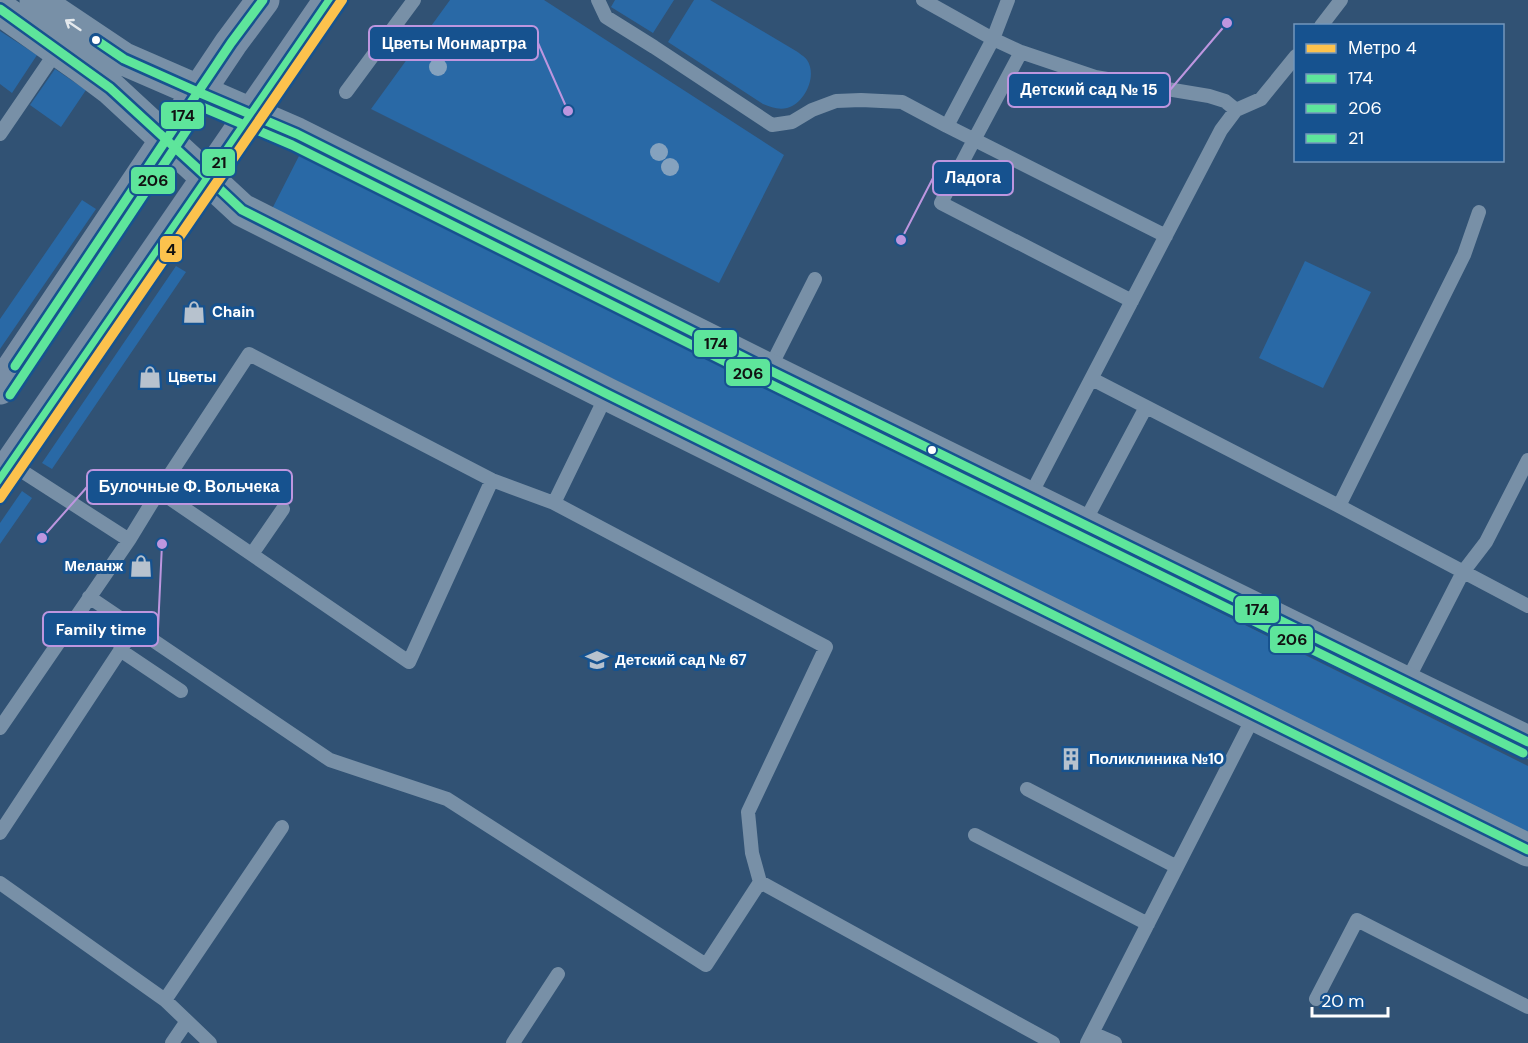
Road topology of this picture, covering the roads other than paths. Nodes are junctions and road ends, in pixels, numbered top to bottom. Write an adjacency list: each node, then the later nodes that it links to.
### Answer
1 (36, 0): 15 (street, one-way to 1)
2 (263, 0): 15 (main road)
3 (330, 0): 18 (main road)
4 (414, 0): 16 (lane)
5 (598, 0): 19 (lane)
6 (922, 0): 11 (lane)
7 (1008, 0): 11 (lane)
8 (1341, 0): 10 (lane)
9 (0, 9): 12 (street)
10 (1323, 24)
11 (993, 39): 13 (lane); 19 (lane)
12 (58, 49): 20 (lane); 21 (street)
13 (1021, 52): 17 (lane); 22 (lane)
14 (1294, 58): 17 (lane)
15 (198, 92): 18 (street); 21 (main road)
16 (346, 92)
17 (1236, 111): 25 (lane)
18 (251, 114): 23 (main road); 28 (street)
19 (947, 126): 22 (lane)
20 (0, 134)
21 (166, 140): 23 (street); 30 (main road)
22 (974, 140): 25 (lane); 27 (lane)
23 (208, 178): 31 (street); 34 (main road)
24 (1479, 212): 39 (lane)
25 (1166, 236): 27 (lane)
26 (815, 279): 28 (lane)
27 (1132, 301): 29 (lane)
28 (769, 370): 37 (street)
29 (1092, 379): 32 (lane); 37 (lane)
30 (0, 388)
31 (607, 394): 38 (lane); 51 (street)
32 (1146, 407): 39 (lane); 41 (lane)
33 (1528, 460): 44 (lane)
34 (6, 472): 42 (lane)
35 (492, 480): 36 (lane); 38 (lane); 43 (lane)
36 (159, 491): 42 (lane); 43 (lane)
37 (1029, 498): 41 (street)
38 (554, 503): 60 (lane)
39 (1338, 506): 44 (lane)
40 (283, 509): 43 (lane)
41 (1083, 525): 49 (street)
42 (129, 540): 45 (lane)
43 (252, 554)
44 (1463, 572): 46 (lane); 49 (lane)
45 (90, 597): 47 (lane); 52 (lane)
46 (1528, 606)
47 (135, 628): 48 (lane); 60 (lane)
48 (120, 650): 50 (lane); 56 (lane)
49 (1406, 683): 53 (street)
50 (181, 691)
51 (1255, 714): 58 (street); 59 (lane)
52 (0, 728)
53 (1528, 742)
54 (1027, 789): 59 (lane)
55 (282, 827): 65 (lane)
56 (0, 833)
57 (975, 835): 62 (lane)
58 (1528, 850)
59 (1177, 867): 62 (lane)
60 (760, 882): 72 (lane)
61 (0, 883): 65 (lane)
62 (1148, 924): 68 (lane)
63 (558, 974): 71 (lane)
64 (1316, 999): 66 (lane)
65 (165, 1000): 67 (lane)
66 (1528, 1007)
67 (187, 1021): 69 (lane); 70 (lane)
68 (1089, 1038): 73 (lane)
69 (172, 1043)
70 (210, 1043)
71 (513, 1043)
72 (1053, 1043)
73 (1115, 1043)

